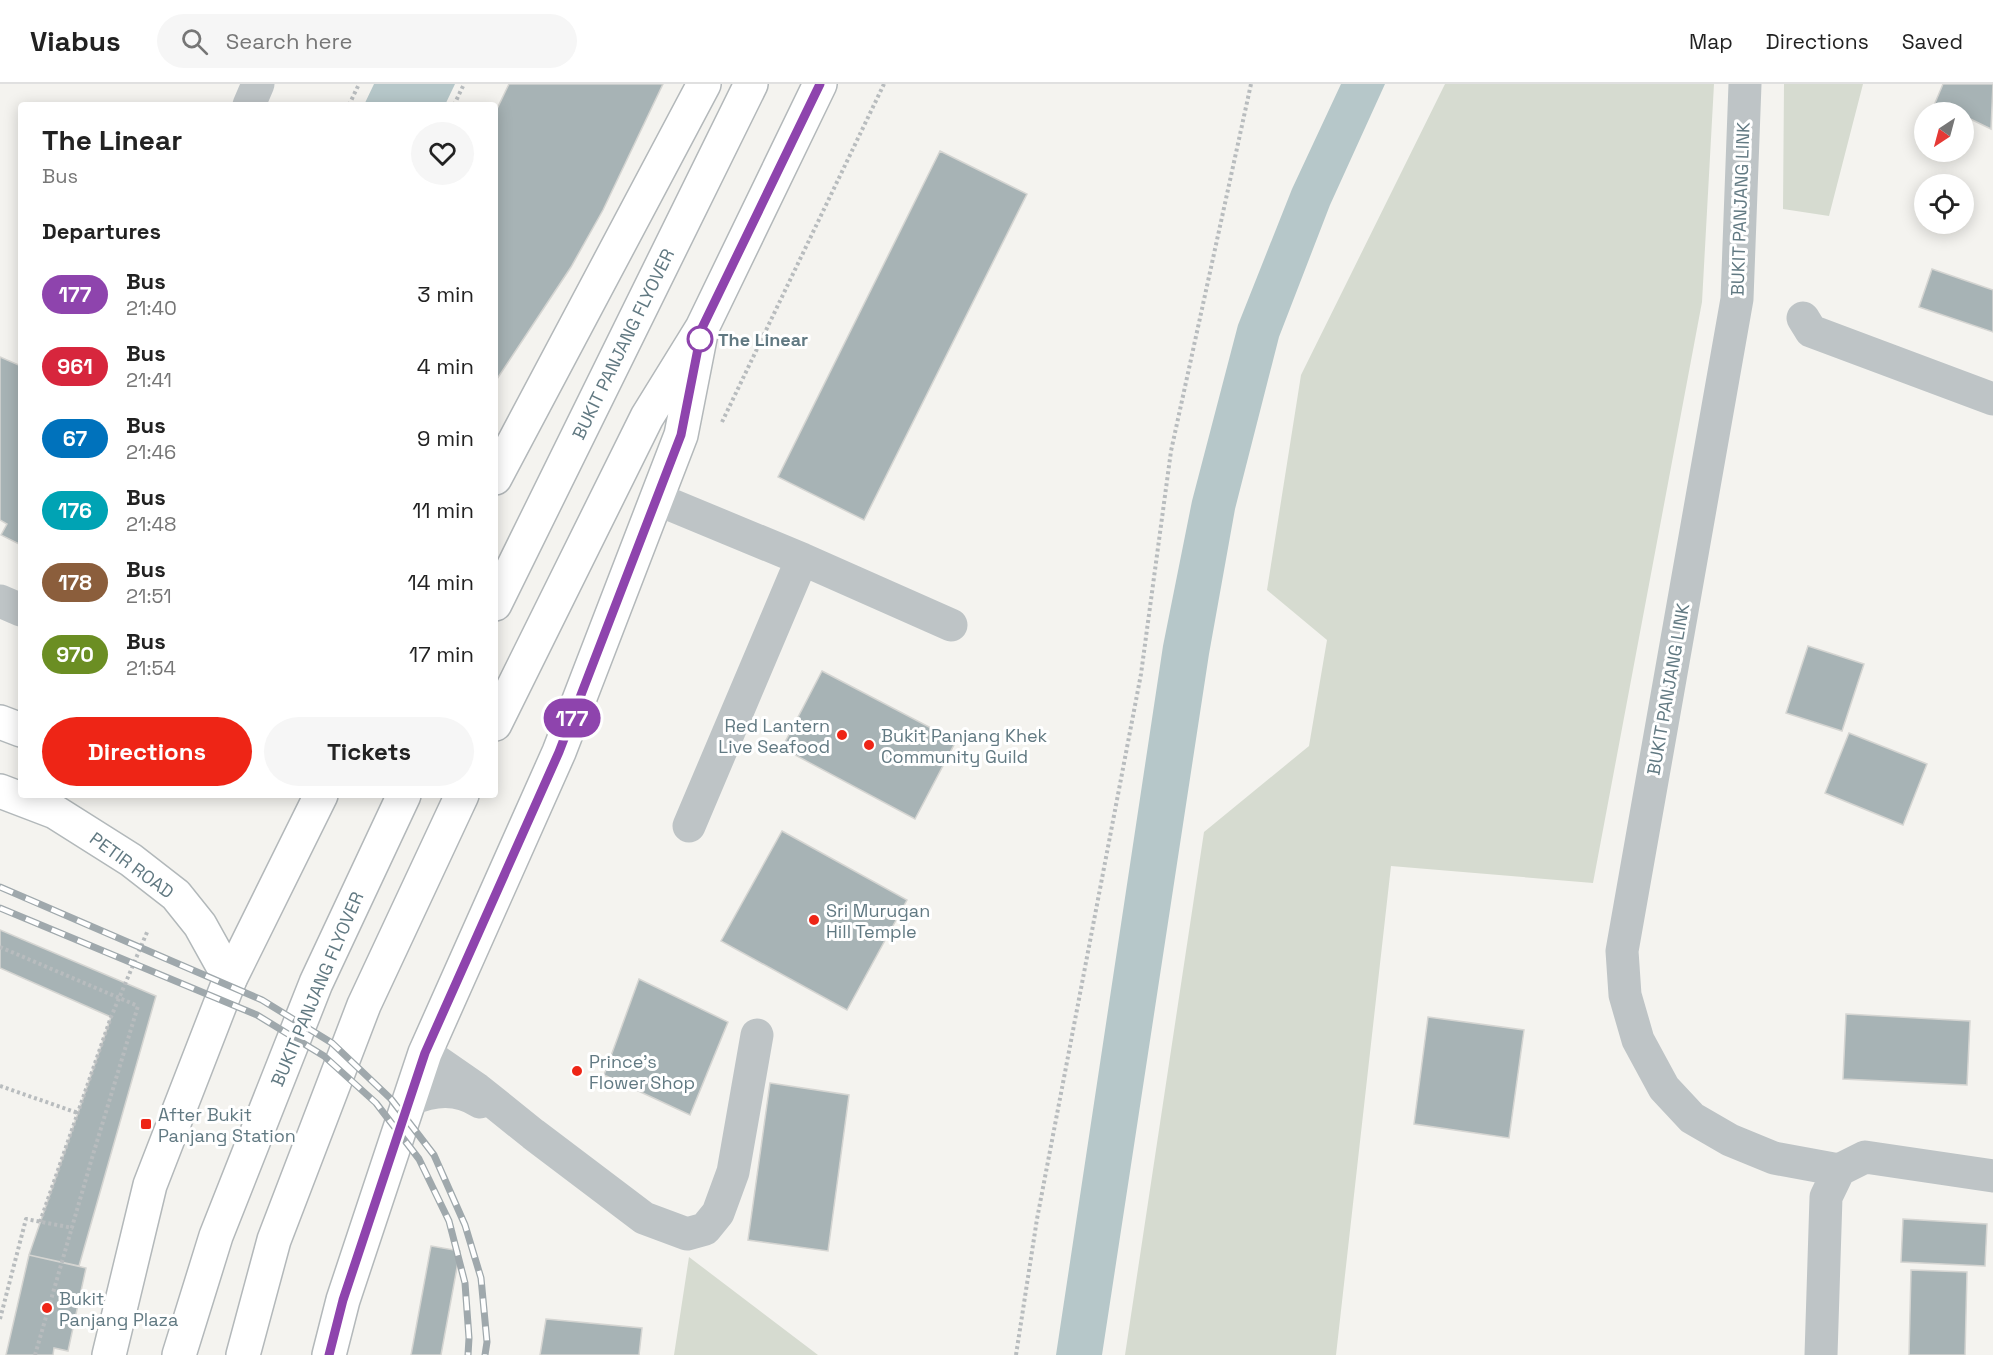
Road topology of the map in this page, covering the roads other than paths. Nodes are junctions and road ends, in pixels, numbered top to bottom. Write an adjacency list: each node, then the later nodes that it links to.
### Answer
1 (258, 84): 6 (street)
2 (705, 84): 10 (main road)
3 (752, 84): 13 (main road, BUKIT PANJANG FLYOVER)
4 (820, 84): 8 (main road)
5 (1745, 84): 32 (street, BUKIT PANJANG LINK)
6 (250, 102)
7 (1803, 318): 9 (street)
8 (702, 328): 11 (main road); 17 (main road)
9 (1993, 399)
10 (498, 472)
11 (657, 499): 12 (street); 29 (main road)
12 (802, 559): 16 (street); 26 (street)
13 (498, 598)
14 (0, 601): 15 (street)
15 (18, 609)
16 (951, 625)
17 (498, 717)
18 (0, 722): 19 (main road)
19 (18, 729)
20 (0, 791): 22 (main road, PETIR ROAD)
21 (18, 798): 27 (main road, PETIR ROAD)
22 (18, 798)
23 (320, 798): 27 (main road)
24 (403, 798): 35 (main road, BUKIT PANJANG FLYOVER)
25 (461, 798): 36 (main road)
26 (689, 826)
27 (230, 979): 34 (main road)
28 (757, 1035): 31 (street)
29 (425, 1053): 30 (main road); 31 (street)
30 (409, 1100): 31 (street); 37 (main road)
31 (533, 1134)
32 (1839, 1170): 33 (street); 38 (street)
33 (1993, 1176)
34 (110, 1355)
35 (179, 1355)
36 (243, 1355)
37 (329, 1355)
38 (1821, 1355)

